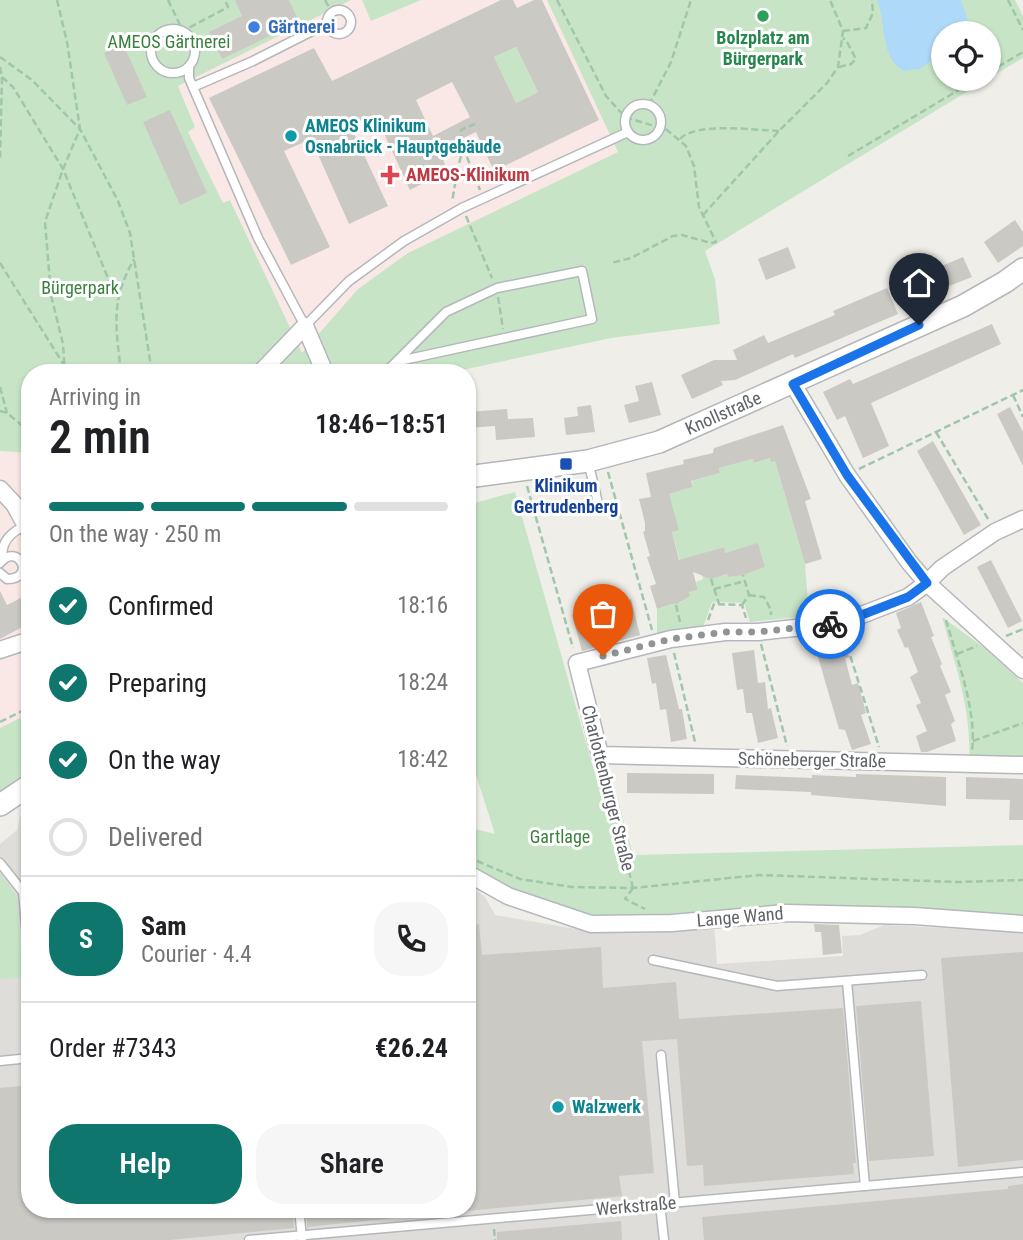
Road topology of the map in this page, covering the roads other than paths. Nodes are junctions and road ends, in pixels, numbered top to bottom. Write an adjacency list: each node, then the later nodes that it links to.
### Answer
1 (326, 24): 1 (lane); 3 (lane)
2 (189, 67): 2 (lane); 3 (lane)
3 (193, 87): 6 (lane)
4 (628, 132): 4 (lane); 6 (lane)
5 (1023, 269): 11 (street, Knollstraße)
6 (305, 326): 8 (street); 9 (street)
7 (399, 361): 7 (lane); 10 (lane)
8 (269, 364)
9 (321, 364)
10 (396, 364)
11 (793, 384): 12 (street, Knollstraße); 23 (street)
12 (588, 461): 13 (street, Knollstraße); 15 (lane)
13 (476, 476)
14 (0, 489): 16 (street)
15 (597, 499)
16 (21, 516)
17 (1023, 519): 23 (street)
18 (21, 532): 19 (lane)
19 (2, 561): 20 (lane)
20 (21, 562)
21 (0, 573): 22 (lane)
22 (21, 573)
23 (927, 583): 26 (street); 27 (street, Charlottenburger Straße)
24 (21, 643): 25 (street)
25 (0, 650)
26 (1023, 670)
27 (600, 755): 28 (street, Schöneberger Straße)
28 (1023, 765)
29 (21, 791): 30 (street)
30 (0, 805)
31 (0, 863): 33 (lane)
32 (476, 878): 34 (street, Lange Wand)
33 (21, 889)
34 (1023, 924)
35 (653, 960): 37 (lane)
36 (922, 975): 37 (lane)
37 (847, 981): 42 (lane)
38 (661, 1055): 43 (lane)
39 (21, 1059): 40 (lane)
40 (0, 1061)
41 (1023, 1172): 42 (lane, Werkstraße)
42 (866, 1186): 43 (lane, Werkstraße)
43 (674, 1203): 44 (lane, Werkstraße)
44 (660, 1204): 46 (lane, Werkstraße); 48 (lane)
45 (300, 1218): 46 (lane)
46 (302, 1238): 47 (lane, Werkstraße)
47 (248, 1240)
48 (664, 1240)

